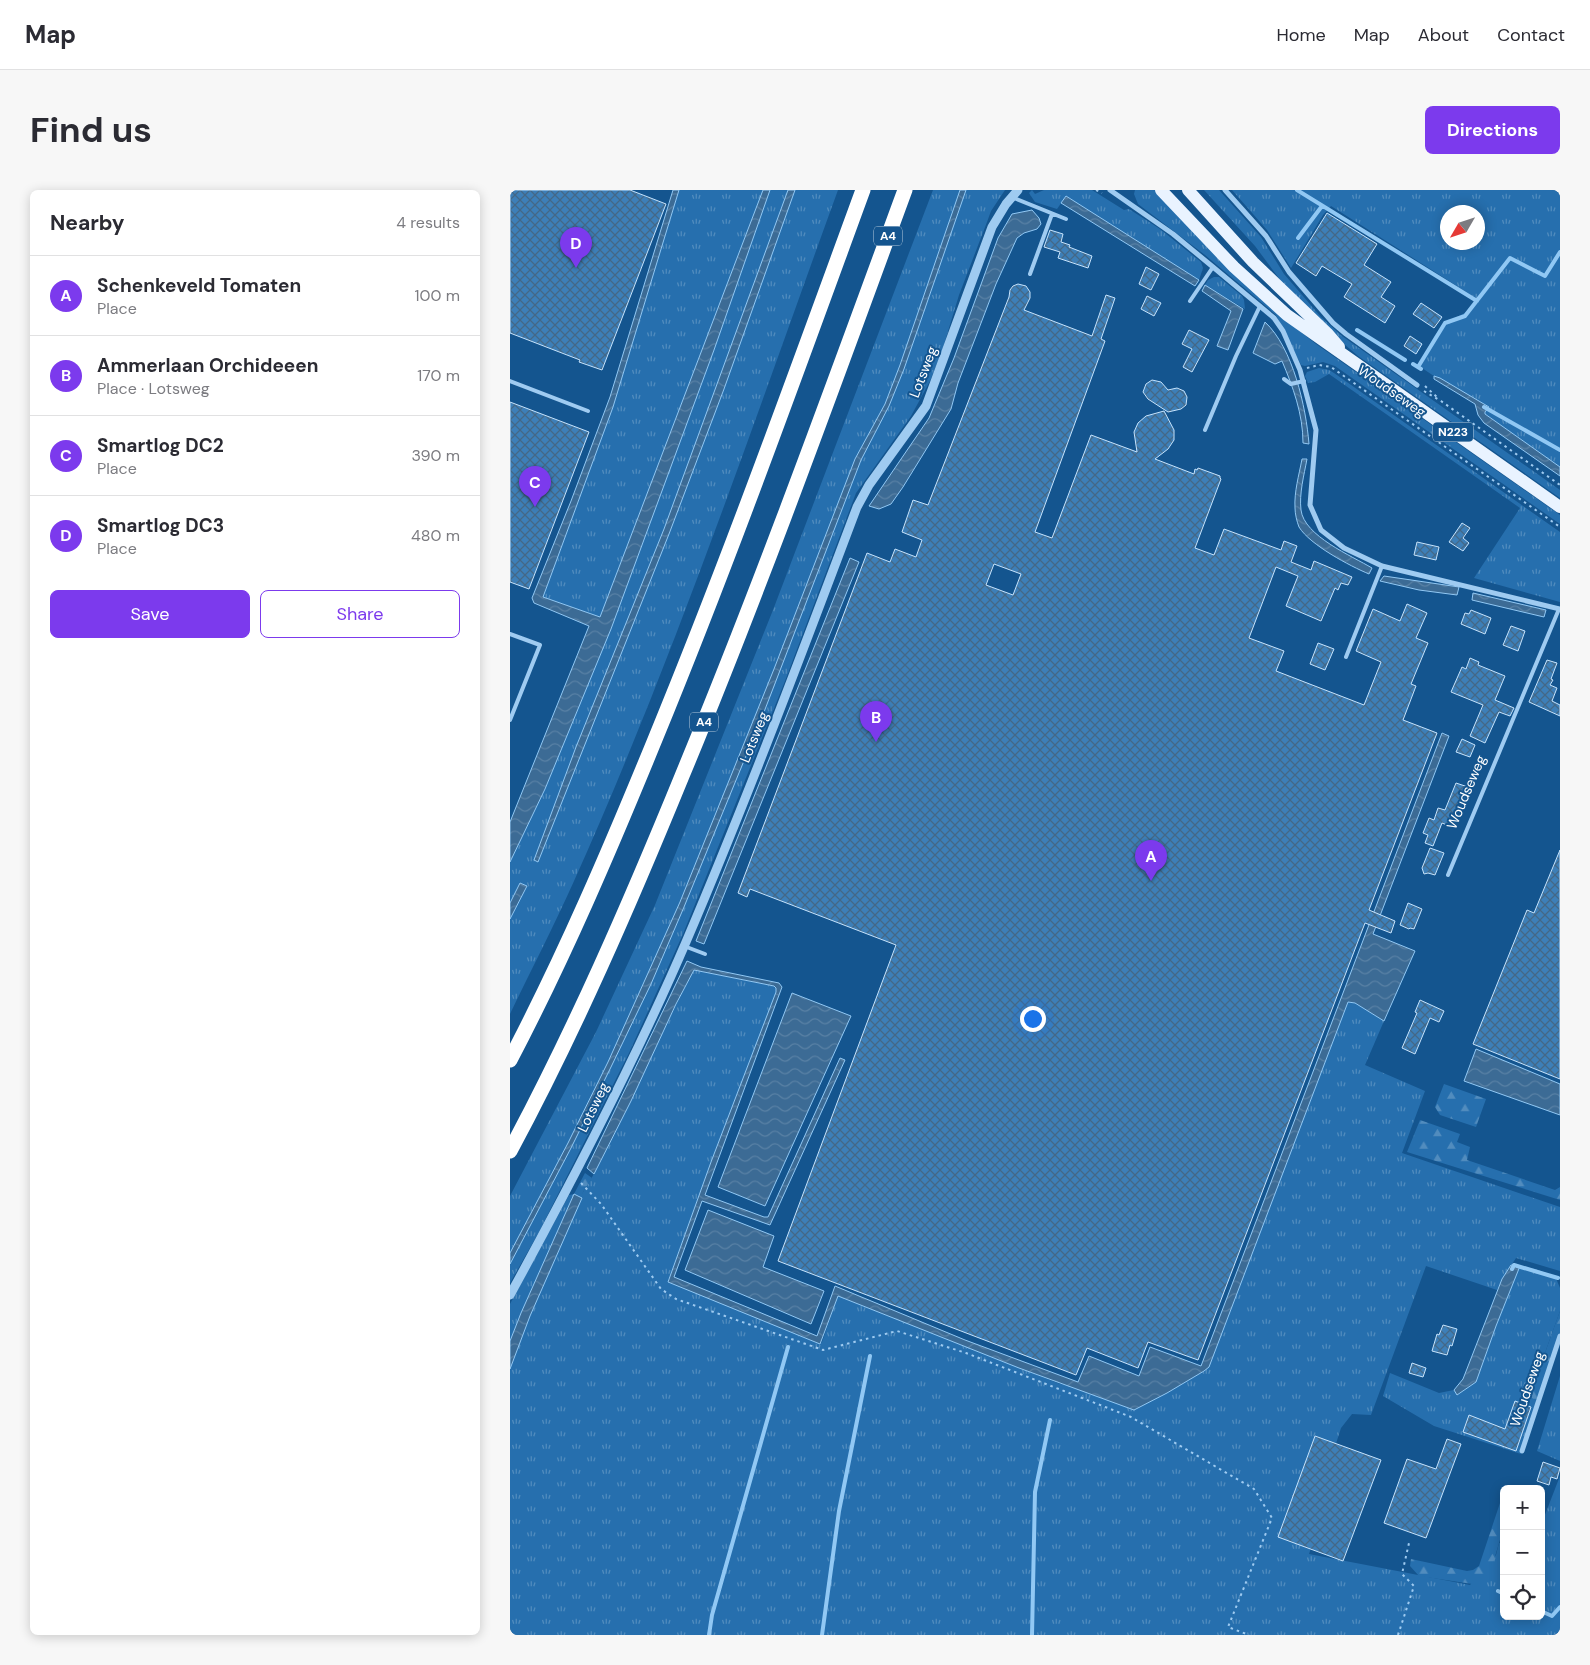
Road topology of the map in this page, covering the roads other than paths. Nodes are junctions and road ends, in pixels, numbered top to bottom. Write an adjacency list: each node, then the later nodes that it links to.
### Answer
1 (863, 190): 31 (highway)
2 (905, 190): 32 (highway, A4)
3 (1018, 190): 8 (street, Lotsweg)
4 (1110, 190): 11 (street, Woudseweg)
5 (1161, 190): 15 (main road, Woudseweg / N223)
6 (1188, 190): 15 (main road, Woudseweg / N223)
7 (1225, 190): 19 (street, Woudseweg)
8 (1012, 197): 9 (lane); 29 (street, Lotsweg)
9 (1052, 214): 10 (lane); 12 (lane)
10 (1066, 220)
11 (1213, 267): 13 (lane); 14 (street, Woudseweg)
12 (1030, 274)
13 (1190, 301)
14 (1260, 306): 18 (street, Woudseweg); 21 (lane)
15 (1347, 357): 22 (main road, Woudseweg / N223)
16 (1284, 378): 18 (lane)
17 (510, 381): 20 (lane)
18 (1304, 381): 23 (street, Woudseweg)
19 (1418, 385)
20 (588, 411)
21 (1205, 430)
22 (1560, 507)
23 (1382, 566): 24 (street, Woudseweg); 26 (lane)
24 (1559, 609): 28 (lane, Woudseweg)
25 (510, 634): 27 (lane)
26 (1346, 657)
27 (510, 720)
28 (1448, 875)
29 (684, 946): 30 (lane); 33 (street, Lotsweg)
30 (705, 954)
31 (510, 1060)
32 (510, 1151)
33 (510, 1295)
34 (1560, 1336): 35 (street, Woudseweg)
35 (1522, 1451)

